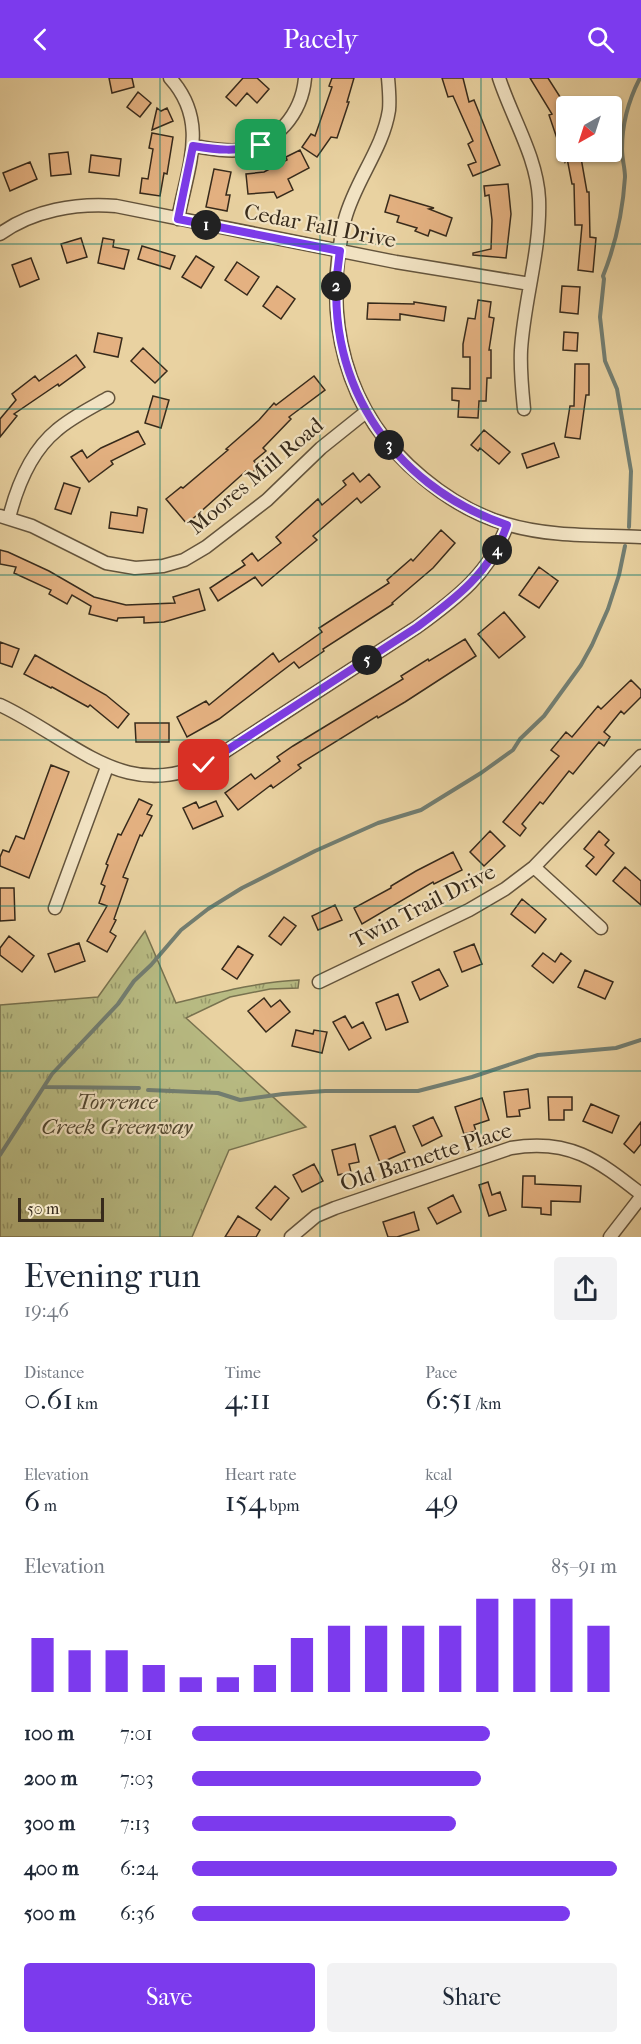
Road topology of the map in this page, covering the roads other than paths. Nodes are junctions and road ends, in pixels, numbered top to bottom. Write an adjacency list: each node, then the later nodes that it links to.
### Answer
1 (170, 78): 5 (street)
2 (305, 78): 5 (street)
3 (388, 78): 8 (street)
4 (499, 78): 9 (street)
5 (193, 146): 6 (street)
6 (178, 219): 7 (street, Cedar Fall Drive); 8 (street, Cedar Fall Drive)
7 (0, 234)
8 (340, 251): 9 (street, Cedar Fall Drive); 12 (street)
9 (530, 284): 11 (street)
10 (108, 399): 13 (street)
11 (524, 409)
12 (366, 412): 13 (street, Moores Mill Road); 14 (street)
13 (4, 517)
14 (507, 525): 15 (street); 18 (street)
15 (641, 537)
16 (0, 705): 18 (street)
17 (641, 756): 19 (street, Twin Trail Drive)
18 (107, 767): 20 (street)
19 (534, 867): 21 (street); 22 (street, Twin Trail Drive)
20 (56, 908)
21 (601, 928)
22 (320, 982)
23 (641, 1195): 24 (street, Old Barnette Place); 25 (street)
24 (291, 1237)
25 (610, 1237)

